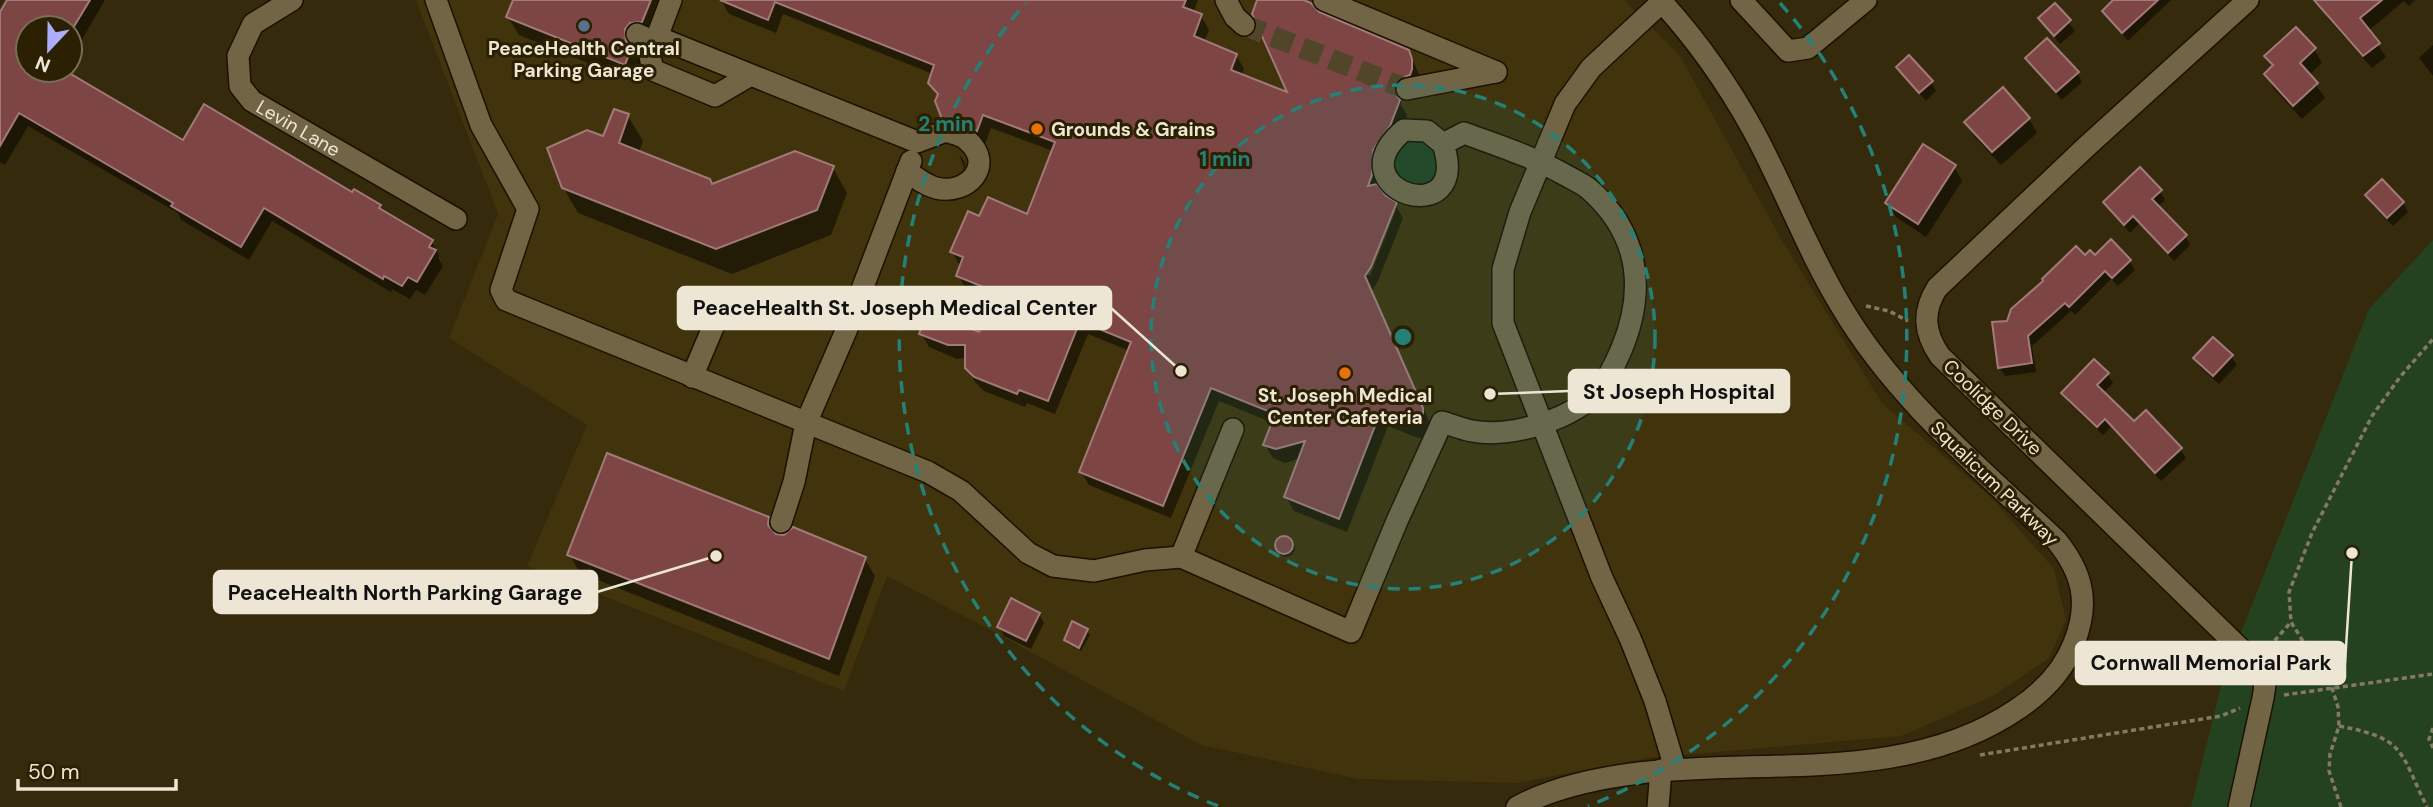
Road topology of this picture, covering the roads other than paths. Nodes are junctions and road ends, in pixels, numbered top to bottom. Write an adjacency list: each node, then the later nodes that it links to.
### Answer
1 (292, 0): 18 (street, Levin Lane)
2 (436, 0): 20 (street)
3 (671, 0): 11 (street)
4 (1226, 0): 10 (street)
5 (1324, 0): 13 (street)
6 (1741, 0): 7 (street)
7 (1866, 0)
8 (2248, 0): 29 (street, Coolidge Drive)
9 (1662, 1): 16 (street); 26 (street, Squalicum Parkway)
10 (1244, 25)
11 (650, 38): 12 (street); 12 (street)
12 (749, 76): 14 (street)
13 (1408, 89)
14 (917, 142): 17 (street); 17 (street)
15 (1443, 144): 16 (street)
16 (1541, 161): 22 (street); 22 (street)
17 (907, 171): 21 (street)
18 (456, 219)
19 (722, 306): 20 (street)
20 (692, 377): 21 (street)
21 (806, 423): 24 (street); 25 (street)
22 (1542, 424): 25 (street); 26 (street)
23 (1233, 429): 25 (street)
24 (781, 522)
25 (1181, 557)
26 (1668, 769): 27 (street, Squalicum Parkway); 28 (street)
27 (1517, 807)
28 (1658, 807)
29 (2239, 807)

